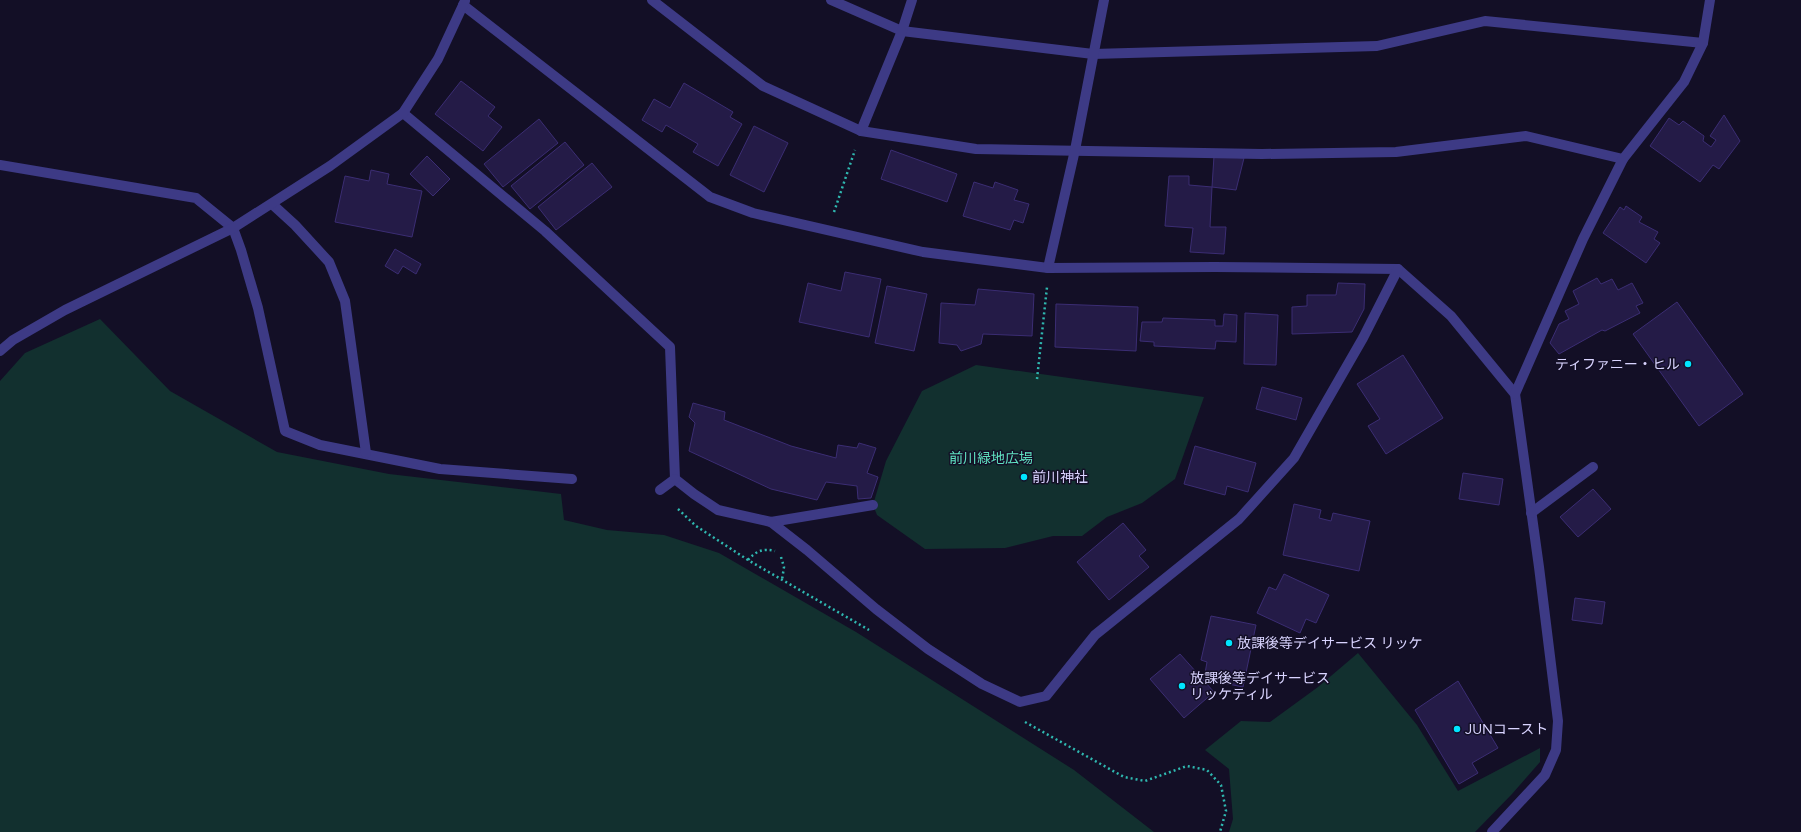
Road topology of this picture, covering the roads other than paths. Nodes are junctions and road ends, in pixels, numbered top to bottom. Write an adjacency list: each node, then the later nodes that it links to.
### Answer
1 (652, 0): 11 (street)
2 (831, 0): 7 (street)
3 (912, 0): 7 (street)
4 (1104, 0): 9 (street)
5 (1710, 0): 8 (street)
6 (464, 3): 10 (street); 17 (street)
7 (902, 31): 9 (street); 11 (street)
8 (1703, 43): 9 (street); 13 (street)
9 (1093, 54): 12 (street)
10 (403, 113): 15 (street); 23 (street)
11 (862, 131): 12 (street)
12 (1075, 150): 13 (street); 17 (street)
13 (1623, 159): 20 (street)
14 (0, 165): 16 (street)
15 (272, 204): 16 (street); 21 (street)
16 (233, 228): 19 (street); 21 (street)
17 (1048, 268): 18 (street)
18 (1398, 268): 20 (street); 28 (street)
19 (0, 351)
20 (1515, 394): 27 (street)
21 (366, 454): 24 (street)
22 (1593, 467): 27 (street)
23 (675, 479): 25 (street); 28 (street)
24 (572, 480)
25 (660, 490)
26 (873, 505): 28 (street)
27 (1532, 513): 29 (street)
28 (771, 522)
29 (1492, 832)

